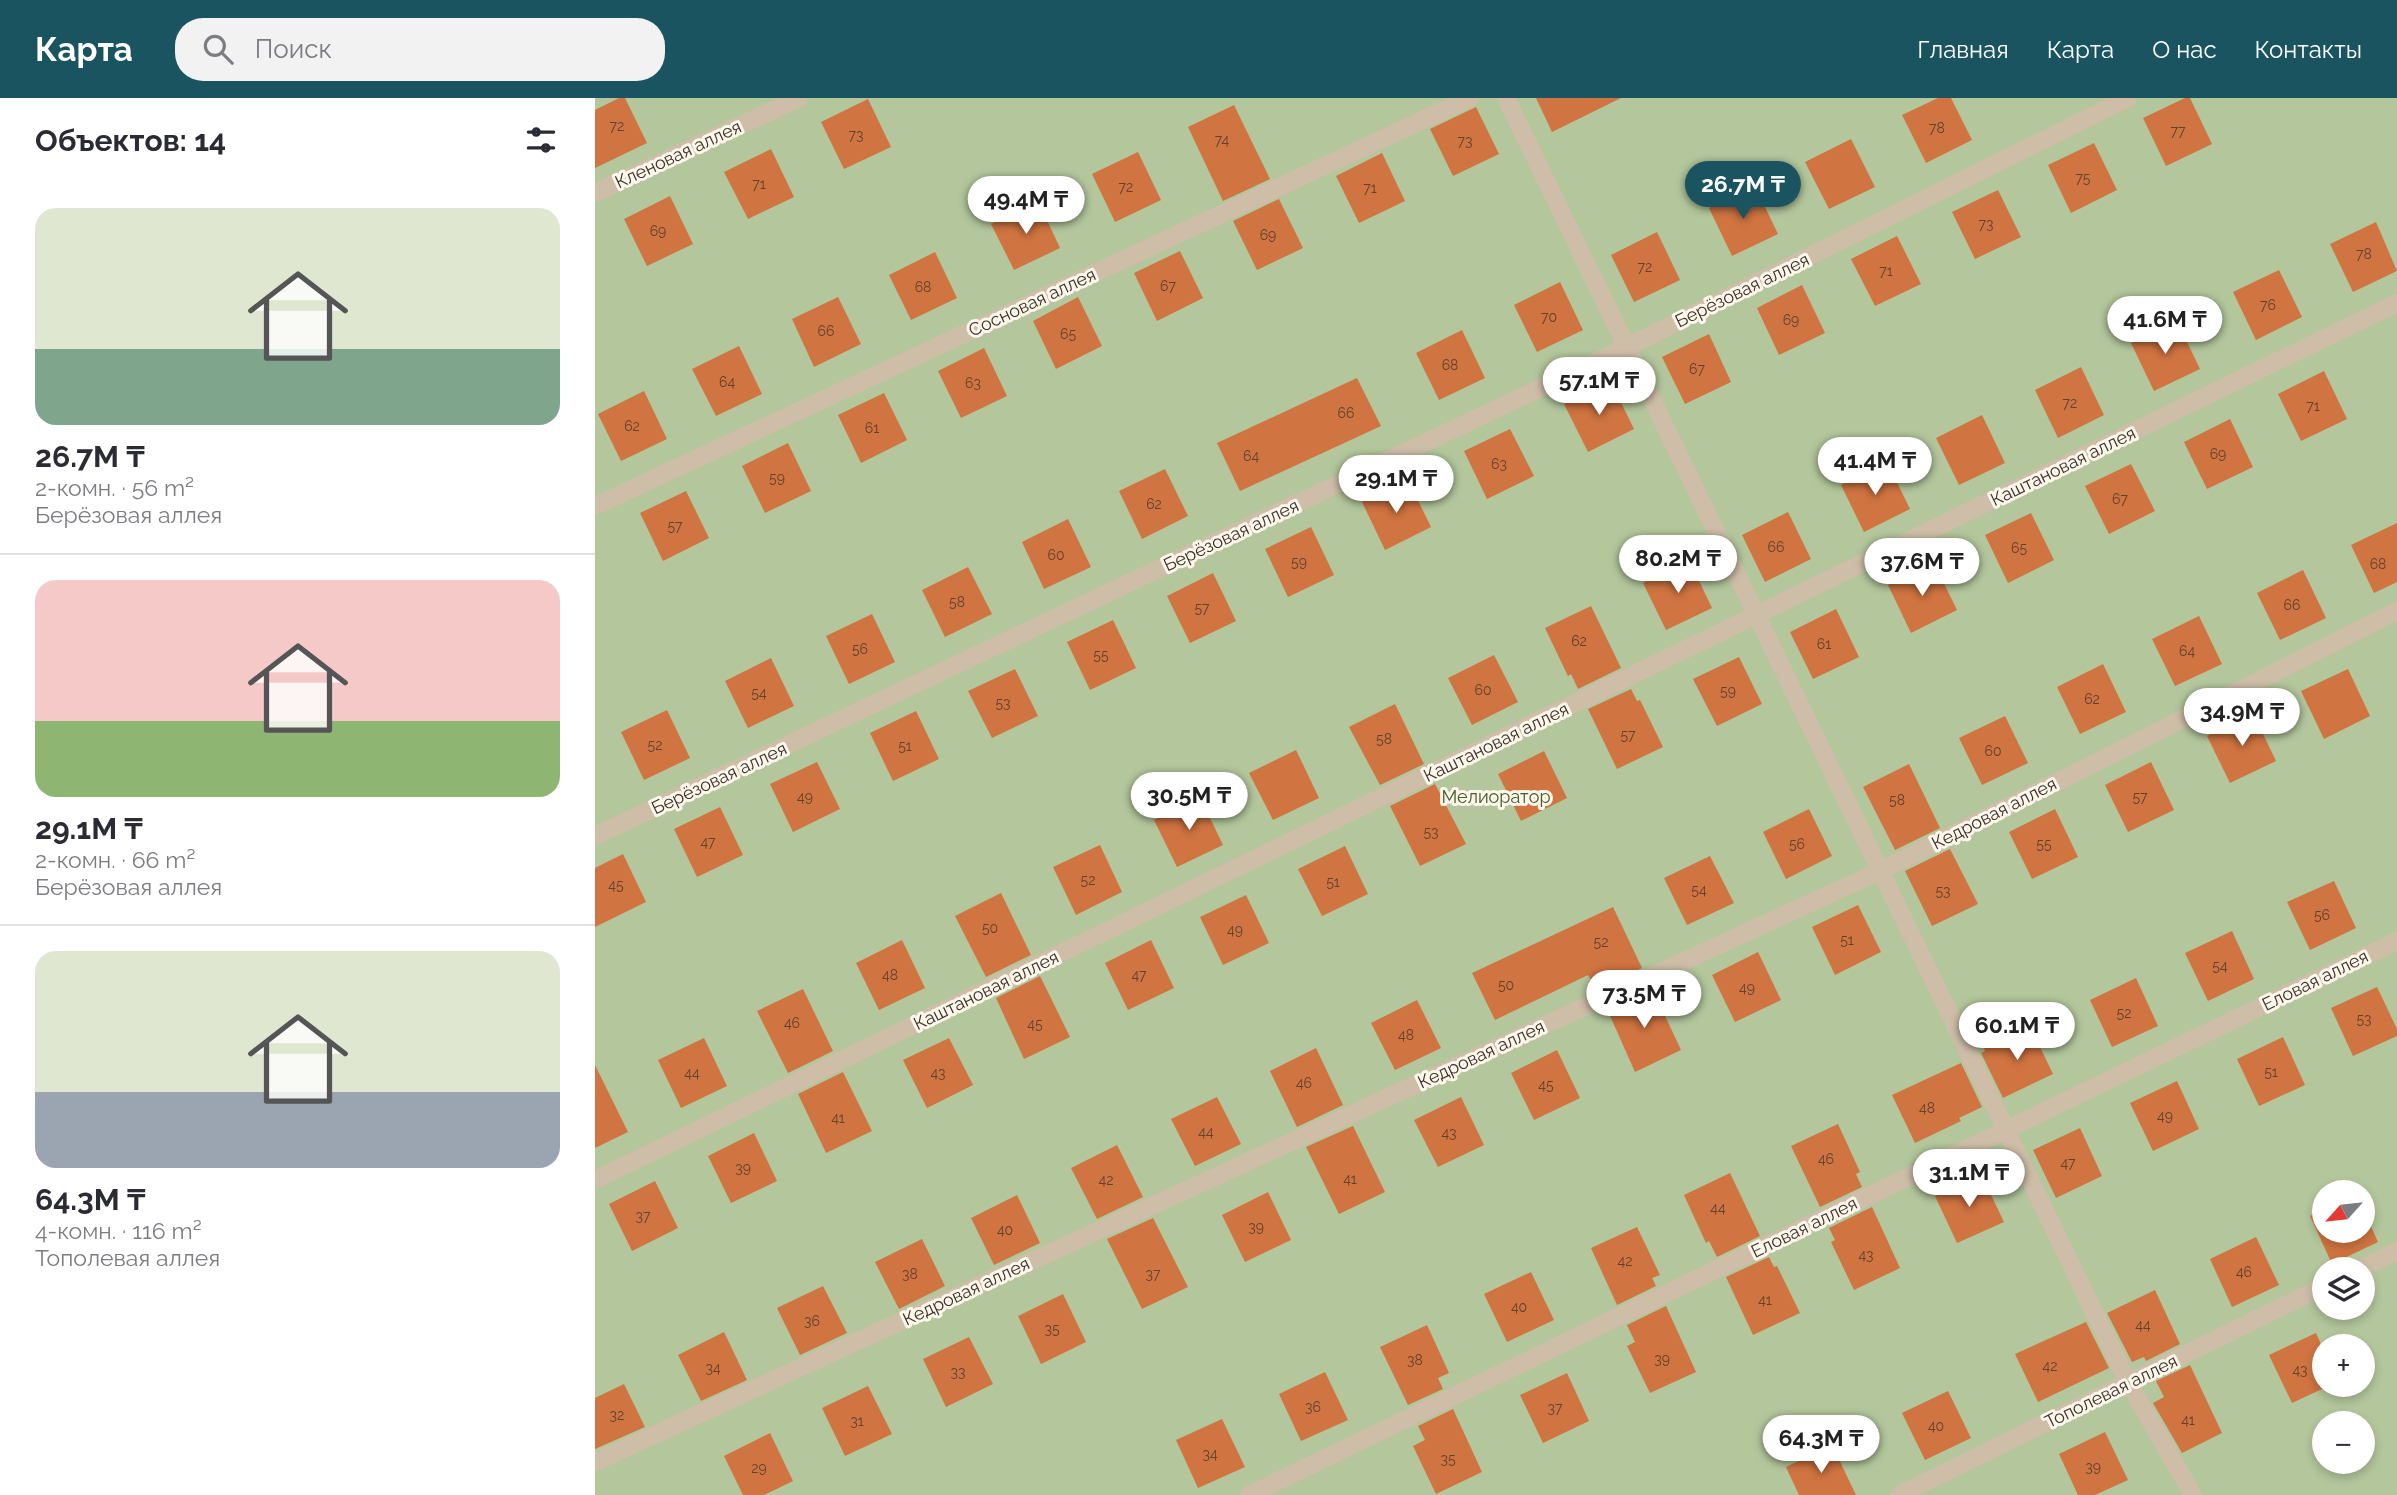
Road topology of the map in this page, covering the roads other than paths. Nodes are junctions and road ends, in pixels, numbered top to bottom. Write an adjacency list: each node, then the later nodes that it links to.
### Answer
1 (799, 98): 5 (street, Кленовая аллея)
2 (1470, 98): 8 (street, Сосновая аллея)
3 (1506, 98): 7 (street)
4 (2128, 98): 7 (street, Берёзовая аллея)
5 (595, 192)
6 (2397, 303): 10 (street, Каштановая аллея)
7 (1627, 347): 10 (street); 11 (street, Берёзовая аллея)
8 (595, 506)
9 (2397, 611): 12 (street, Кедровая аллея)
10 (1756, 615): 12 (street); 15 (street, Каштановая аллея)
11 (595, 836)
12 (1880, 870): 14 (street); 20 (street, Кедровая аллея)
13 (2397, 941): 14 (street, Еловая аллея)
14 (2005, 1130): 19 (street); 21 (street, Еловая аллея)
15 (595, 1180)
16 (2397, 1251): 17 (street)
17 (2375, 1262)
18 (2312, 1292): 19 (street, Тополевая аллея)
19 (2128, 1382): 22 (street, Тополевая аллея); 23 (street)
20 (595, 1462)
21 (1249, 1495)
22 (1899, 1495)
23 (2193, 1495)

